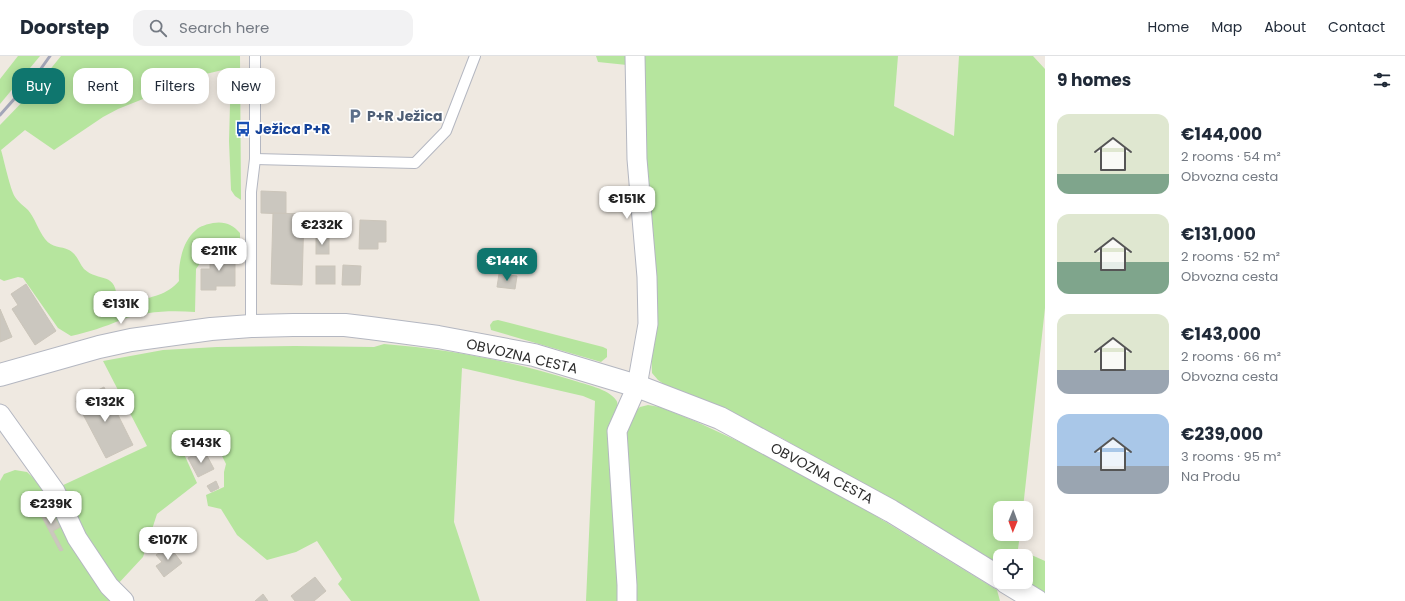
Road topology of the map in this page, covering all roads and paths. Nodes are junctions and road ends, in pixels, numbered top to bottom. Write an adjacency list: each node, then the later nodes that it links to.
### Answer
1 (255, 56): 4 (lane)
2 (475, 56): 4 (lane)
3 (635, 56): 7 (street)
4 (255, 159): 5 (lane)
5 (251, 326): 6 (street, OBVOZNA CESTA); 7 (street, OBVOZNA CESTA)
6 (0, 376)
7 (637, 386): 9 (street, OBVOZNA CESTA); 12 (street)
8 (0, 414): 11 (street)
9 (993, 574)
10 (1017, 589): 13 (street)
11 (124, 601)
12 (627, 601)
13 (1037, 601)

